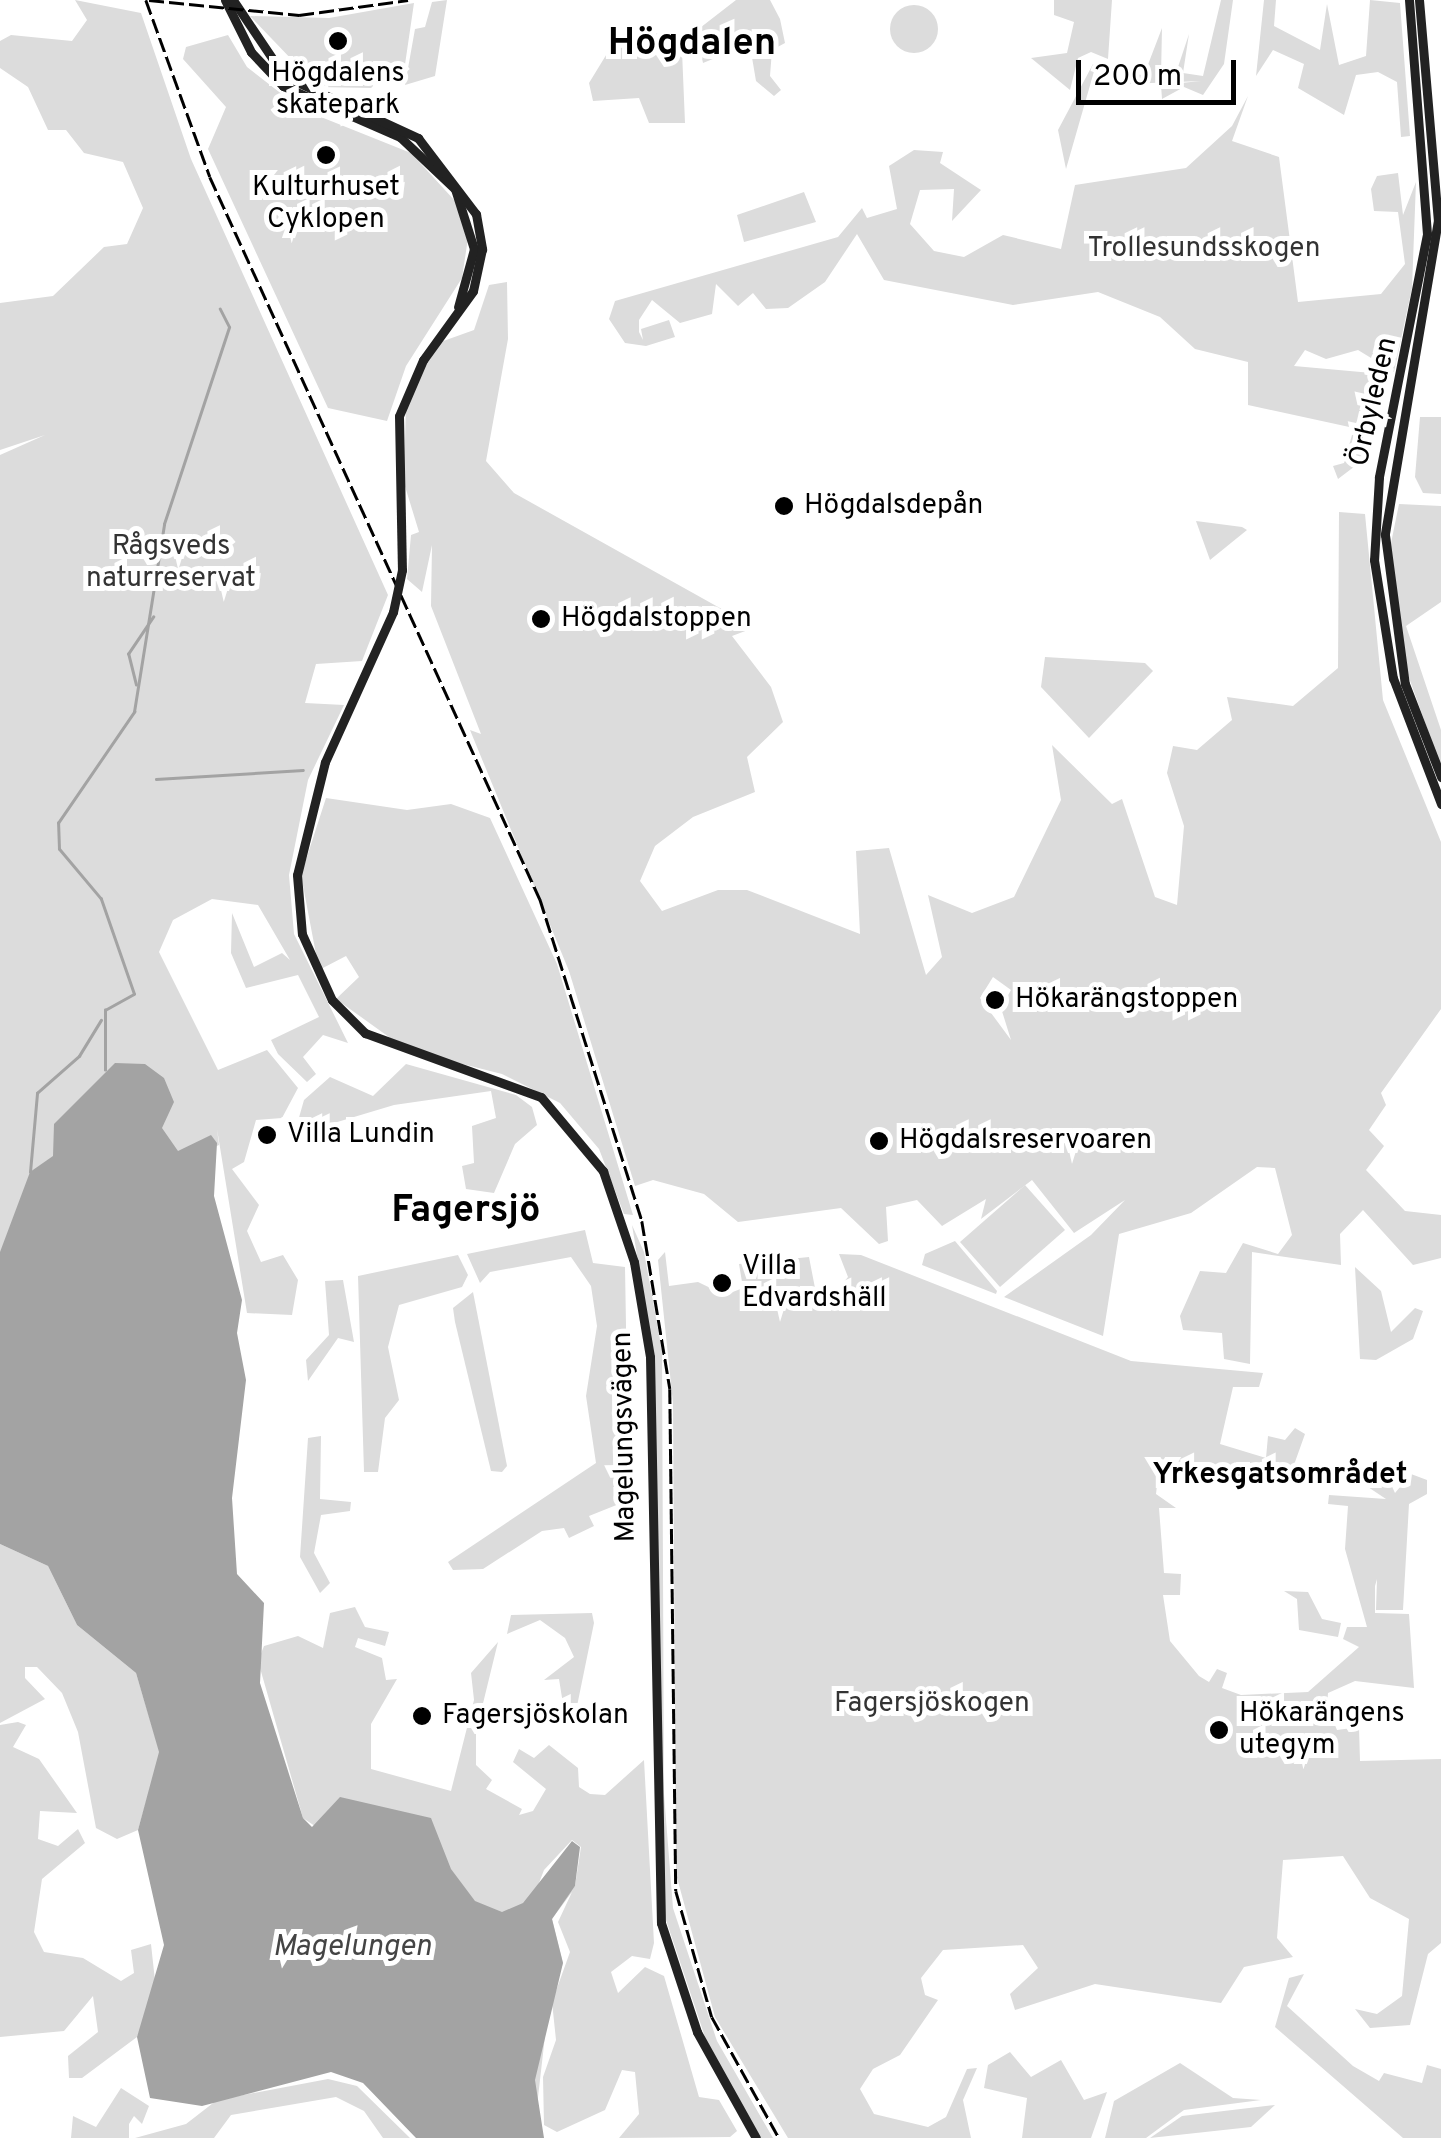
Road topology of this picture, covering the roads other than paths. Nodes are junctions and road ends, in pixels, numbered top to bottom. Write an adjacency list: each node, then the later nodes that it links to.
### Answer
1 (225, 0): 5 (main road, Magelungsvägen)
2 (234, 0): 5 (main road, Magelungsvägen)
3 (1409, 0): 6 (main road, Örbyleden)
4 (1419, 0): 7 (main road, Örbyleden)
5 (450, 323): 10 (main road, Magelungsvägen, bridge)
6 (1377, 493): 7 (main road); 9 (main road, Örbyleden)
7 (1388, 495): 8 (main road, Örbyleden)
8 (1441, 777)
9 (1441, 804)
10 (756, 2138)

